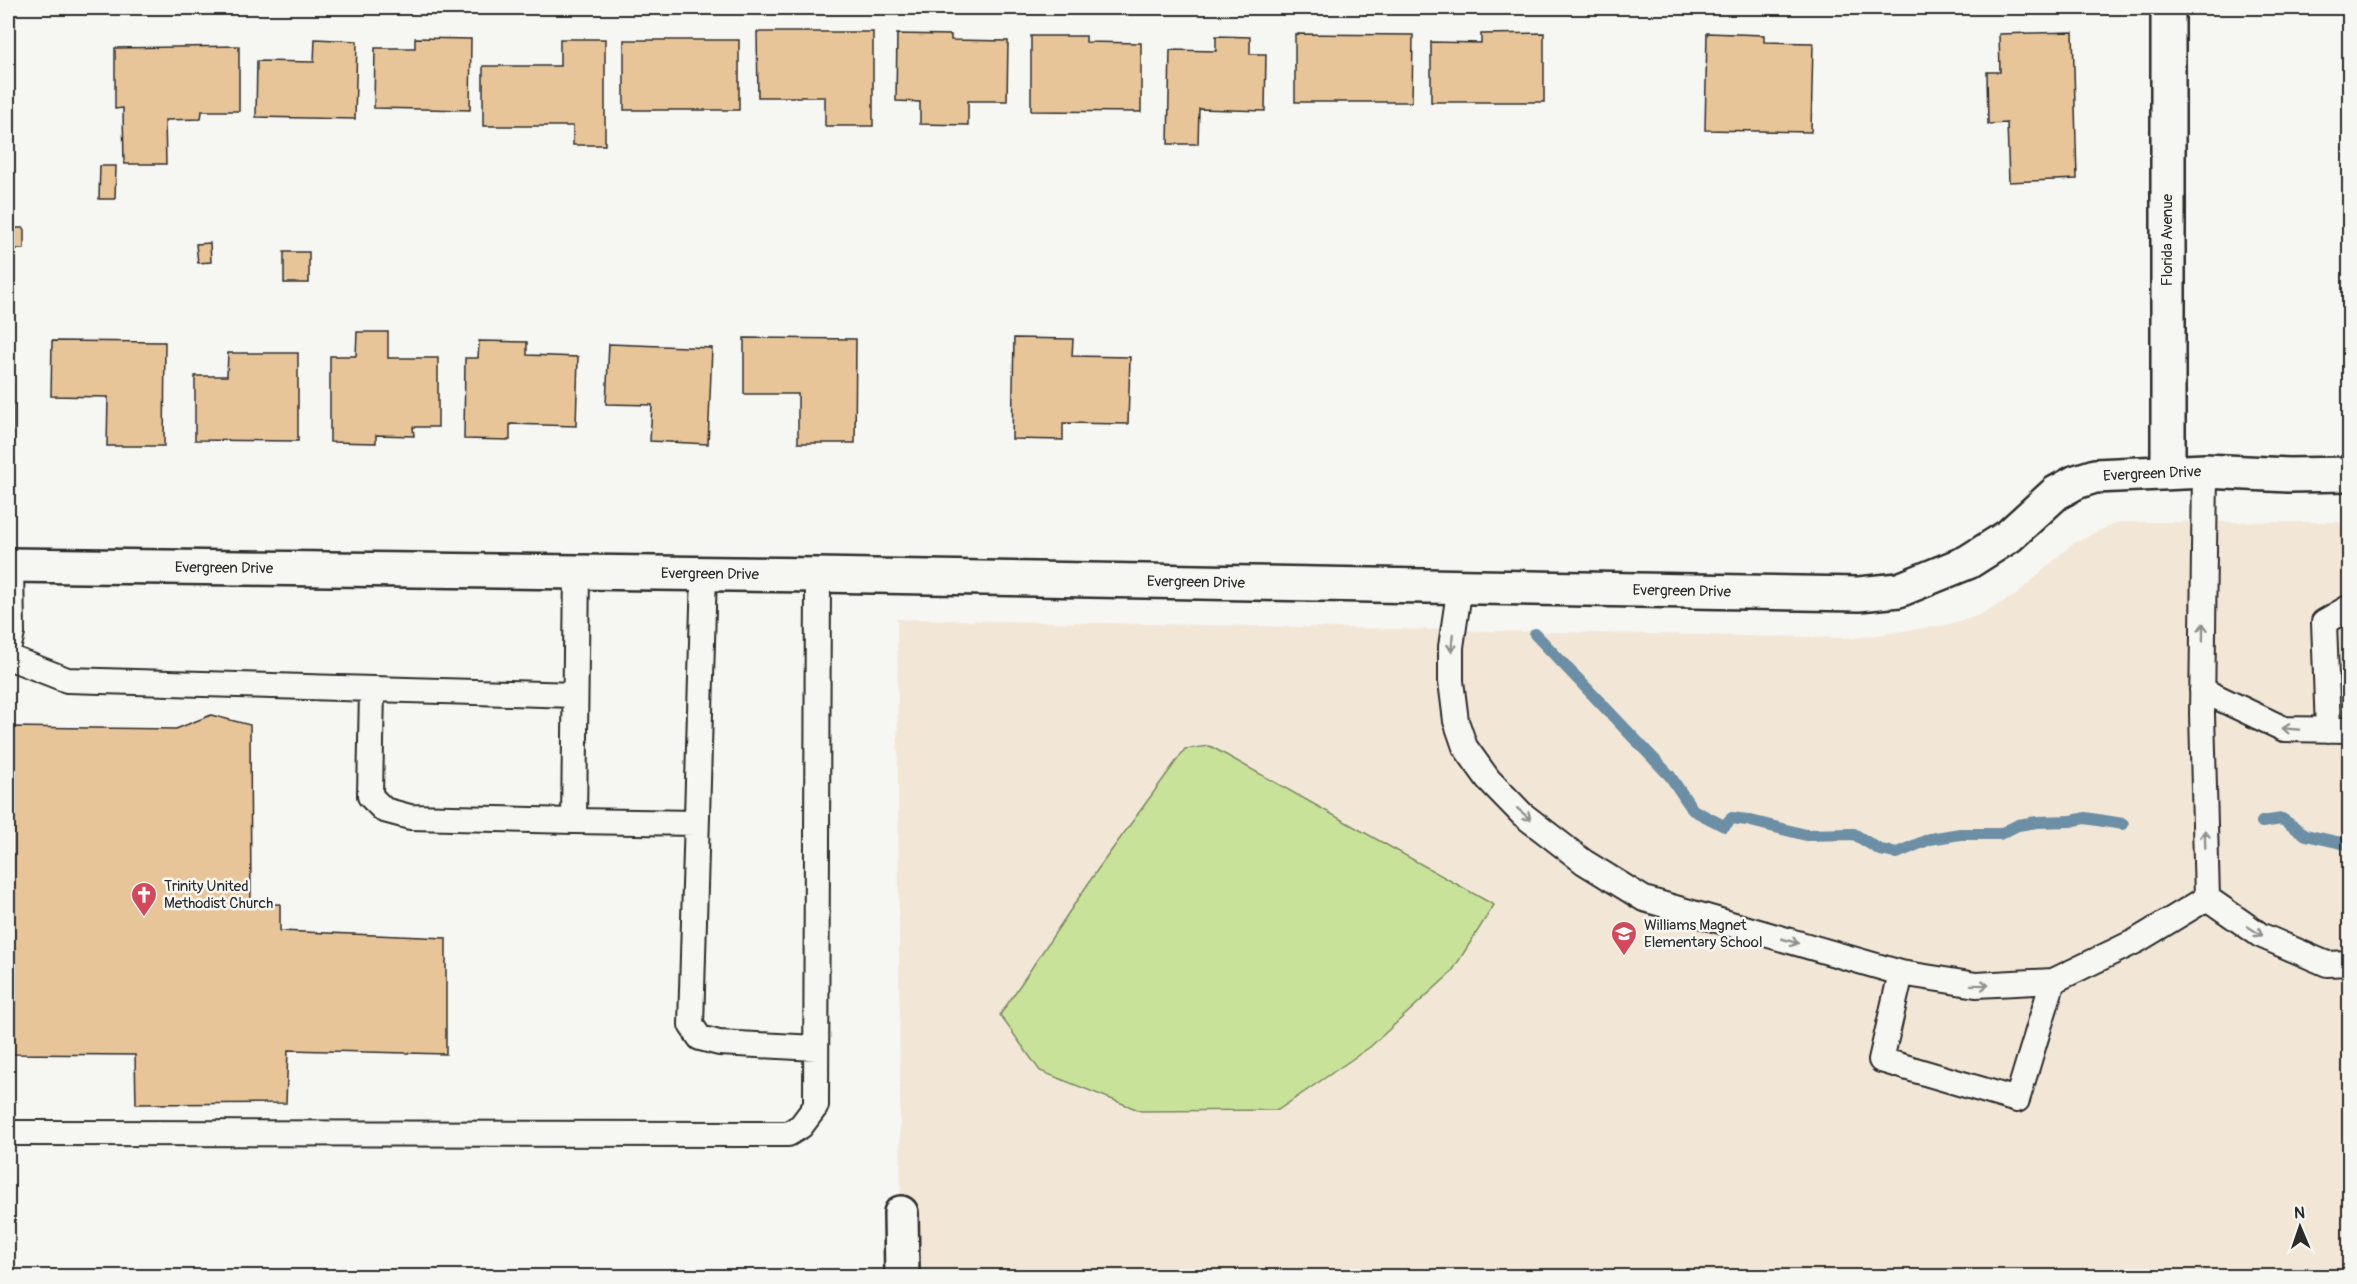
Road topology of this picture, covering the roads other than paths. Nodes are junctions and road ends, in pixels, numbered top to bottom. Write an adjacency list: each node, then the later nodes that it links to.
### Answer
1 (2168, 8): 3 (street, Florida Avenue)
2 (2205, 471): 3 (street, Evergreen Drive); 4 (street, Evergreen Drive); 14 (lane, one-way to 2)
3 (2168, 472): 9 (street, Evergreen Drive)
4 (2349, 474)
5 (9, 565): 6 (street, Evergreen Drive); 11 (lane)
6 (577, 571): 7 (street, Evergreen Drive); 15 (lane)
7 (704, 573): 8 (street, Evergreen Drive); 18 (lane)
8 (818, 575): 9 (street, Evergreen Drive); 23 (lane)
9 (1460, 585): 21 (lane, one-way to 21)
10 (2349, 607): 16 (lane)
11 (8, 649)
12 (8, 657): 13 (lane)
13 (372, 689): 15 (lane); 17 (lane)
14 (2202, 690): 16 (lane, one-way to 14); 19 (lane, one-way to 14)
15 (575, 695): 17 (lane)
16 (2339, 730)
17 (574, 821): 18 (lane)
18 (696, 824): 23 (lane)
19 (2207, 898): 20 (lane, one-way to 20); 22 (lane)
20 (2349, 963)
21 (1902, 973): 22 (lane, one-way to 22); 22 (lane)
22 (2053, 981)
23 (816, 1048): 24 (lane)
24 (8, 1133)
25 (901, 1213): 26 (street)
26 (902, 1276)

